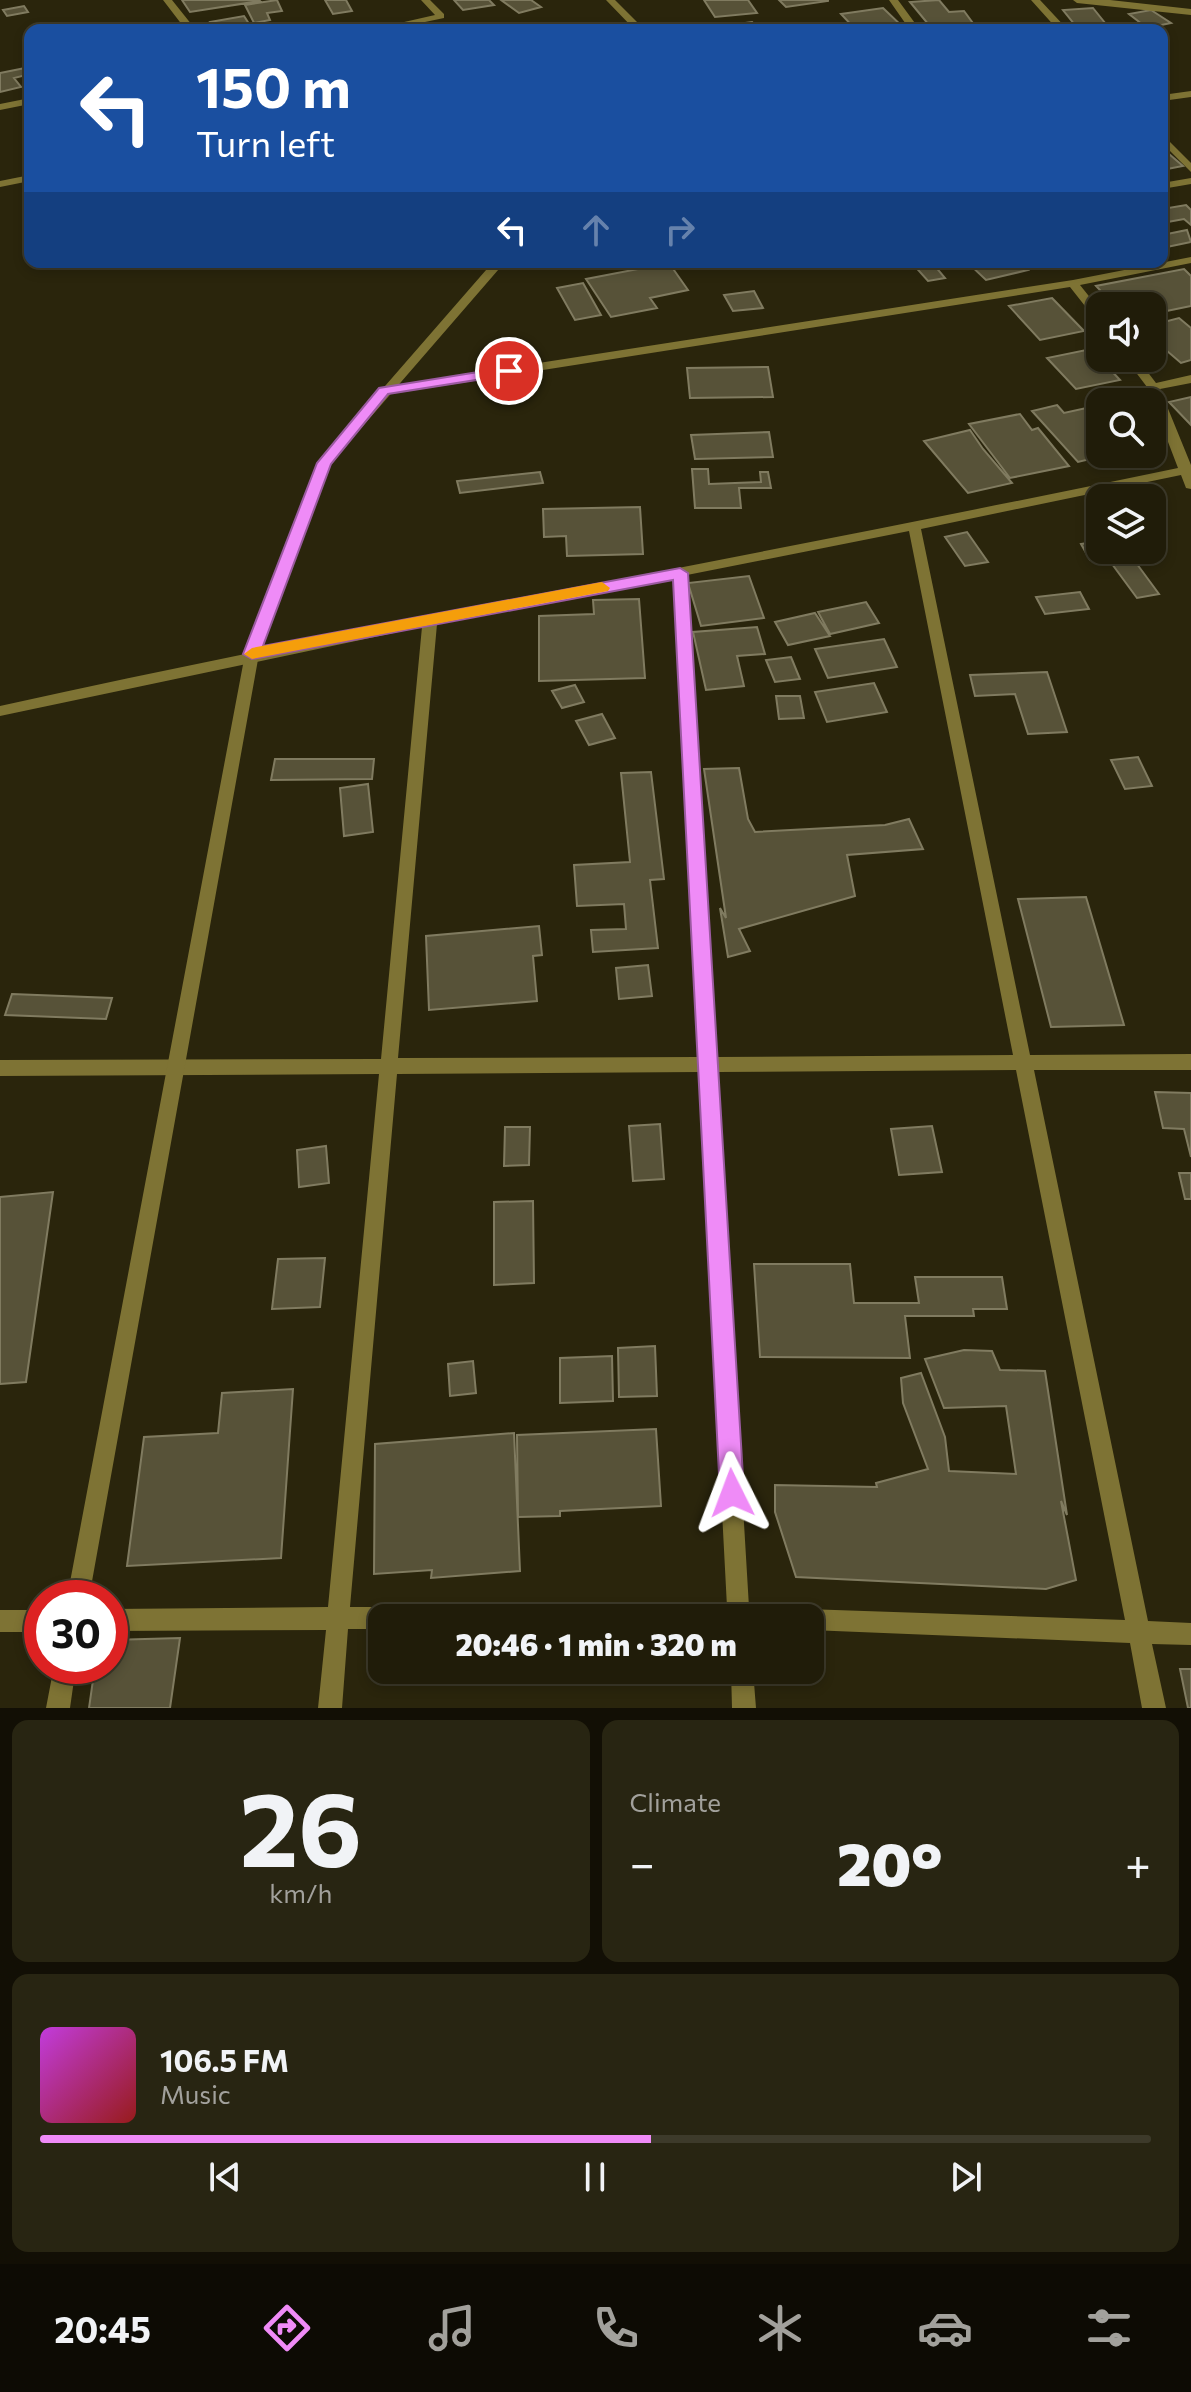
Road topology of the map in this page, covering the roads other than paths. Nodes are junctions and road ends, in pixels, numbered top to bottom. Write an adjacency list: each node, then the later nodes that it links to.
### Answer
1 (167, 0): 9 (street)
2 (425, 0): 10 (street)
3 (610, 0): 11 (street)
4 (893, 0): 12 (street)
5 (1035, 0): 13 (street)
6 (1077, 0): 7 (street)
7 (1107, 1): 8 (street)
8 (1191, 12)
9 (186, 24)
10 (403, 24)
11 (634, 24)
12 (911, 24)
13 (1057, 24)
14 (1191, 94): 15 (street)
15 (1168, 97)
16 (24, 102): 17 (street)
17 (0, 107)
18 (1168, 144): 19 (street)
19 (1191, 169)
20 (24, 179): 22 (street)
21 (1191, 181): 23 (street)
22 (0, 184)
23 (1168, 185)
24 (1191, 260): 25 (street)
25 (1168, 264)
26 (494, 268): 35 (street)
27 (1102, 268): 29 (street)
28 (1143, 268): 29 (street)
29 (1107, 274): 30 (street)
30 (1073, 283): 31 (street); 35 (street)
31 (1086, 300)
32 (1142, 372): 34 (street)
33 (1191, 379): 34 (street)
34 (1153, 387): 36 (street)
35 (384, 391): 41 (street)
36 (1188, 470): 37 (street); 38 (street)
37 (1191, 485)
38 (914, 525): 39 (street); 44 (street)
39 (680, 573): 40 (street); 45 (street)
40 (430, 619): 41 (street); 46 (street)
41 (252, 654): 42 (street); 47 (street)
42 (0, 711)
43 (1191, 1062): 44 (street)
44 (1025, 1063): 45 (street); 57 (street)
45 (708, 1065): 46 (street); 50 (street)
46 (389, 1066): 47 (street); 52 (street)
47 (174, 1067): 48 (street); 49 (street)
48 (0, 1068)
49 (81, 1580)
50 (738, 1604)
51 (368, 1618): 52 (street)
52 (338, 1619): 53 (street); 62 (street)
53 (128, 1620)
54 (824, 1620): 57 (street)
55 (0, 1621): 56 (street)
56 (24, 1621)
57 (1140, 1633): 58 (street); 64 (street)
58 (1191, 1634)
59 (62, 1684): 61 (street)
60 (743, 1684): 63 (street)
61 (58, 1708)
62 (330, 1708)
63 (744, 1708)
64 (1154, 1708)

